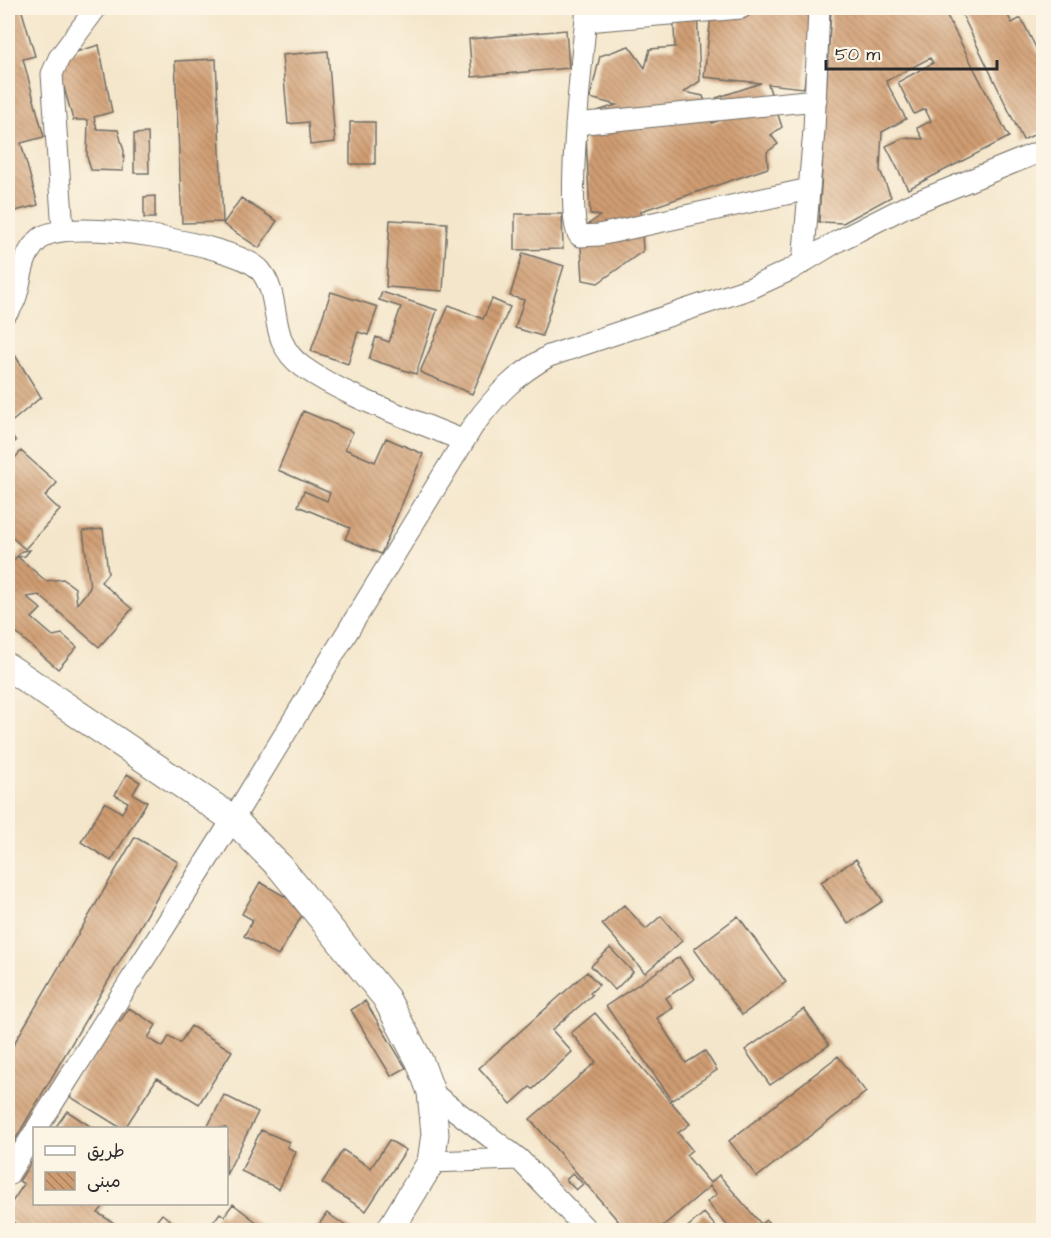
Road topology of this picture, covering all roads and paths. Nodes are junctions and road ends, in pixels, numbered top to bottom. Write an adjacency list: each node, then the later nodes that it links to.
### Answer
1 (96, 8): 9 (street)
2 (741, 8): 4 (street)
3 (819, 8): 5 (street)
4 (586, 14): 6 (street)
5 (816, 100): 6 (street); 8 (street)
6 (576, 124): 8 (street)
7 (1044, 150): 10 (street)
8 (809, 189): 10 (street)
9 (63, 230): 11 (street); 12 (street)
10 (803, 263): 12 (street)
11 (8, 311)
12 (464, 441): 14 (street)
13 (8, 667): 14 (street)
14 (233, 819): 15 (street); 16 (street)
15 (431, 1092): 18 (street); 19 (street)
16 (38, 1127)
17 (33, 1135): 20 (street)
18 (519, 1159): 19 (street); 22 (street)
19 (431, 1162): 21 (street)
20 (8, 1175)
21 (390, 1230)
22 (587, 1230)

